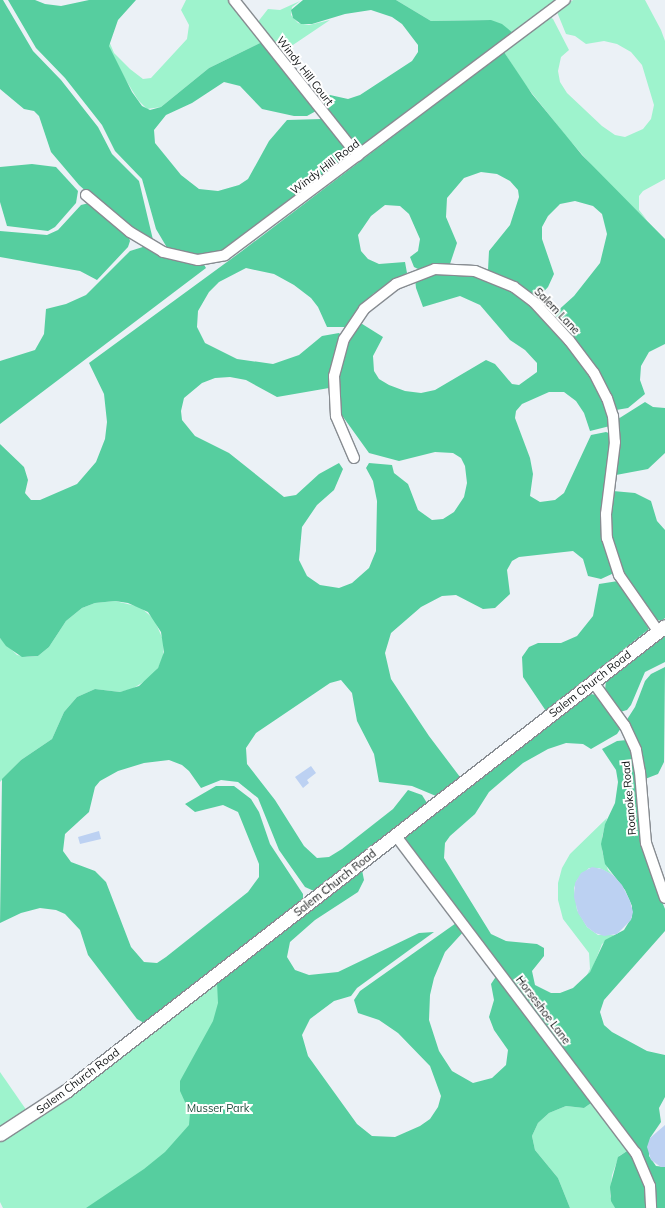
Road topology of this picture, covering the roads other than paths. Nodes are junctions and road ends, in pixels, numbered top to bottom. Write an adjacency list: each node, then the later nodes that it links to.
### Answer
1 (234, 0): 3 (street, Windy Hill Court)
2 (565, 0): 3 (street, Windy Hill Road)
3 (358, 156): 4 (street, Windy Hill Road)
4 (86, 195)
5 (354, 458): 6 (street, Salem Lane)
6 (662, 629): 7 (street, Salem Church Road)
7 (593, 682): 8 (street, Salem Church Road); 9 (street, Roanoke Road)
8 (396, 836): 10 (street, Salem Church Road); 11 (street, Horseshoe Lane)
9 (665, 898)
10 (0, 1134)
11 (651, 1208)

